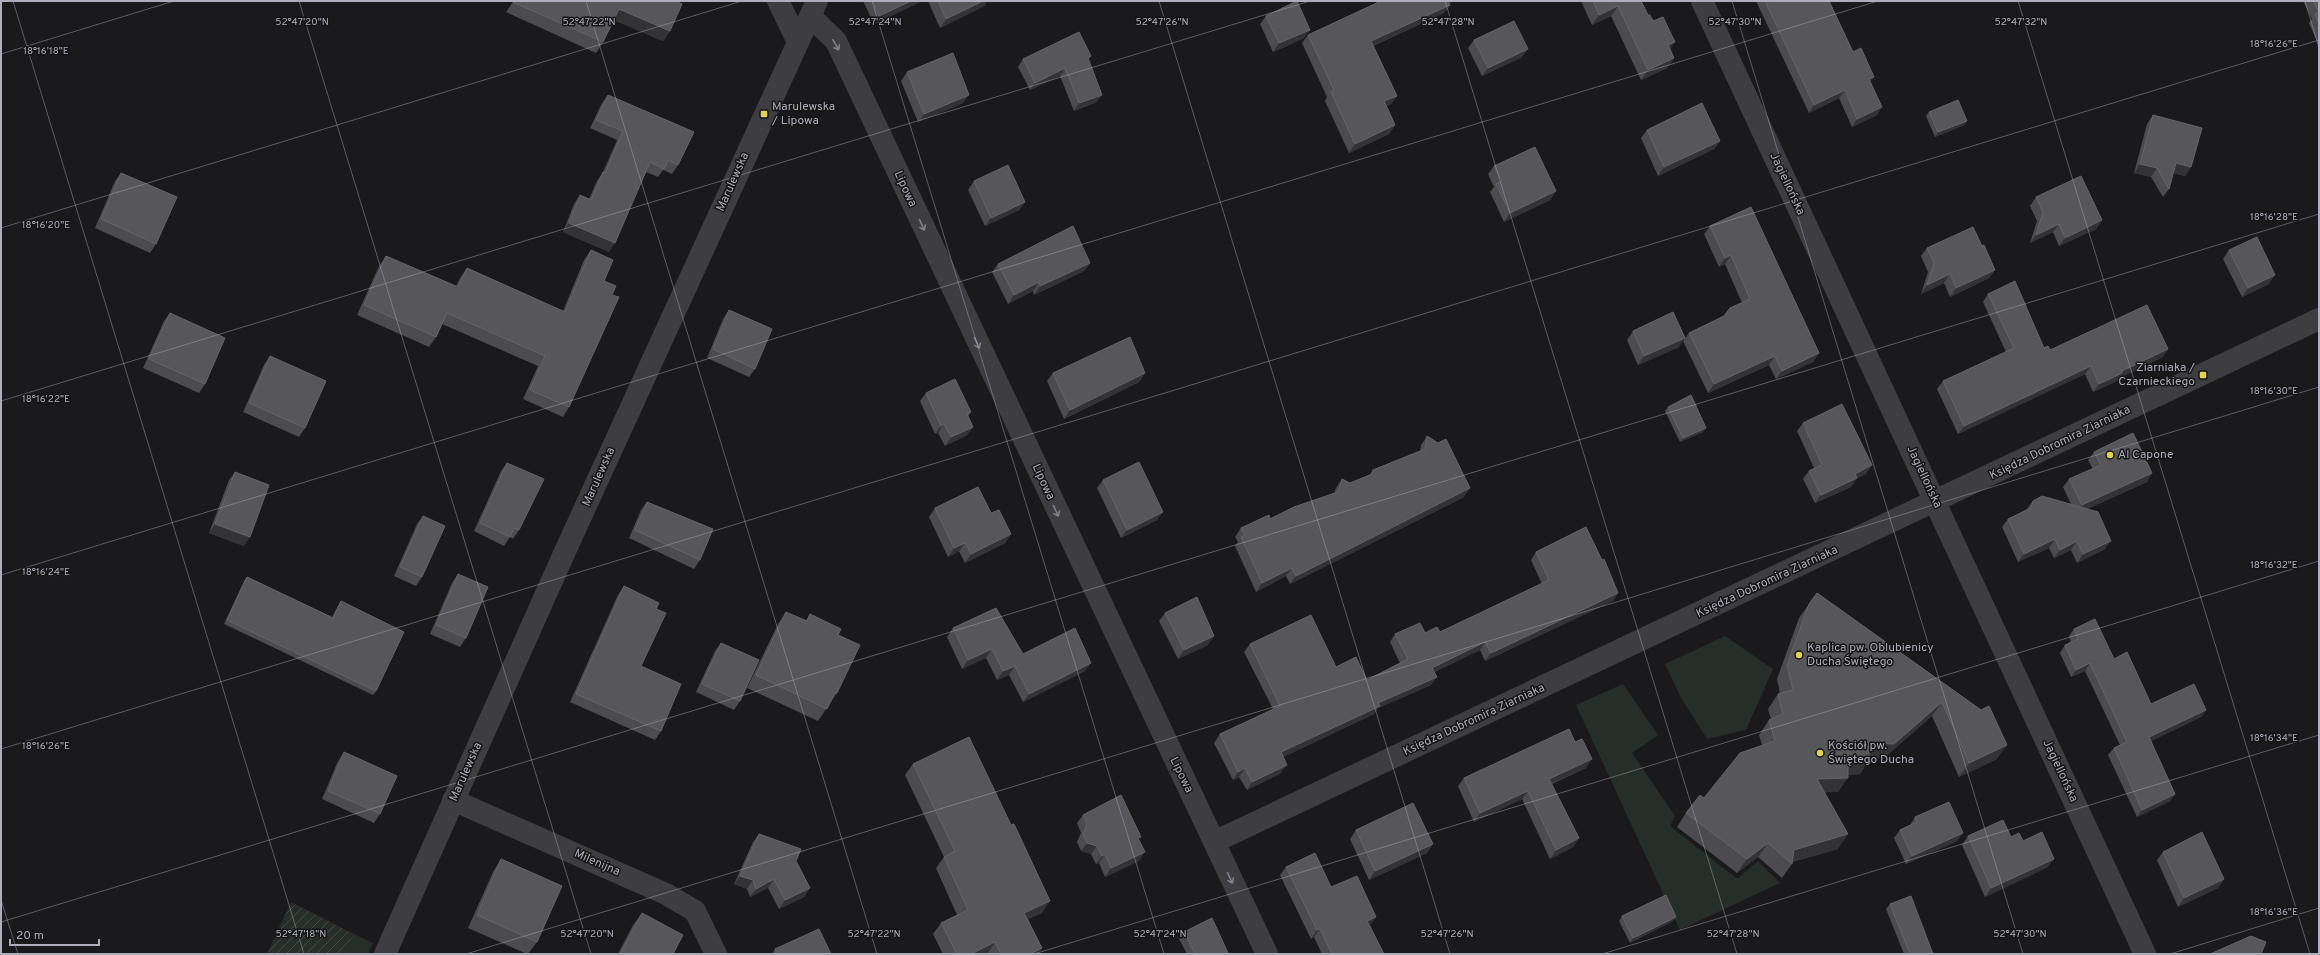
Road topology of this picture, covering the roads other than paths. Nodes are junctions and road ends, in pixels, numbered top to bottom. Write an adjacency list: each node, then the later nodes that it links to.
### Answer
1 (778, 1): 4 (street)
2 (1702, 1): 6 (street, Jagiellońska)
3 (814, 9): 4 (street, Marulewska); 8 (street, Lipowa, one-way to 8)
4 (798, 42): 7 (street, Marulewska)
5 (2319, 319): 6 (street, Księdza Dobromira Ziarniaka)
6 (1935, 502): 8 (street, Księdza Dobromira Ziarniaka); 12 (street, Jagiellońska)
7 (453, 800): 9 (street, Marulewska); 10 (street, Milenijna)
8 (1214, 842): 11 (street, Lipowa, one-way to 11)
9 (384, 954)
10 (716, 954)
11 (1267, 954)
12 (2145, 954)

